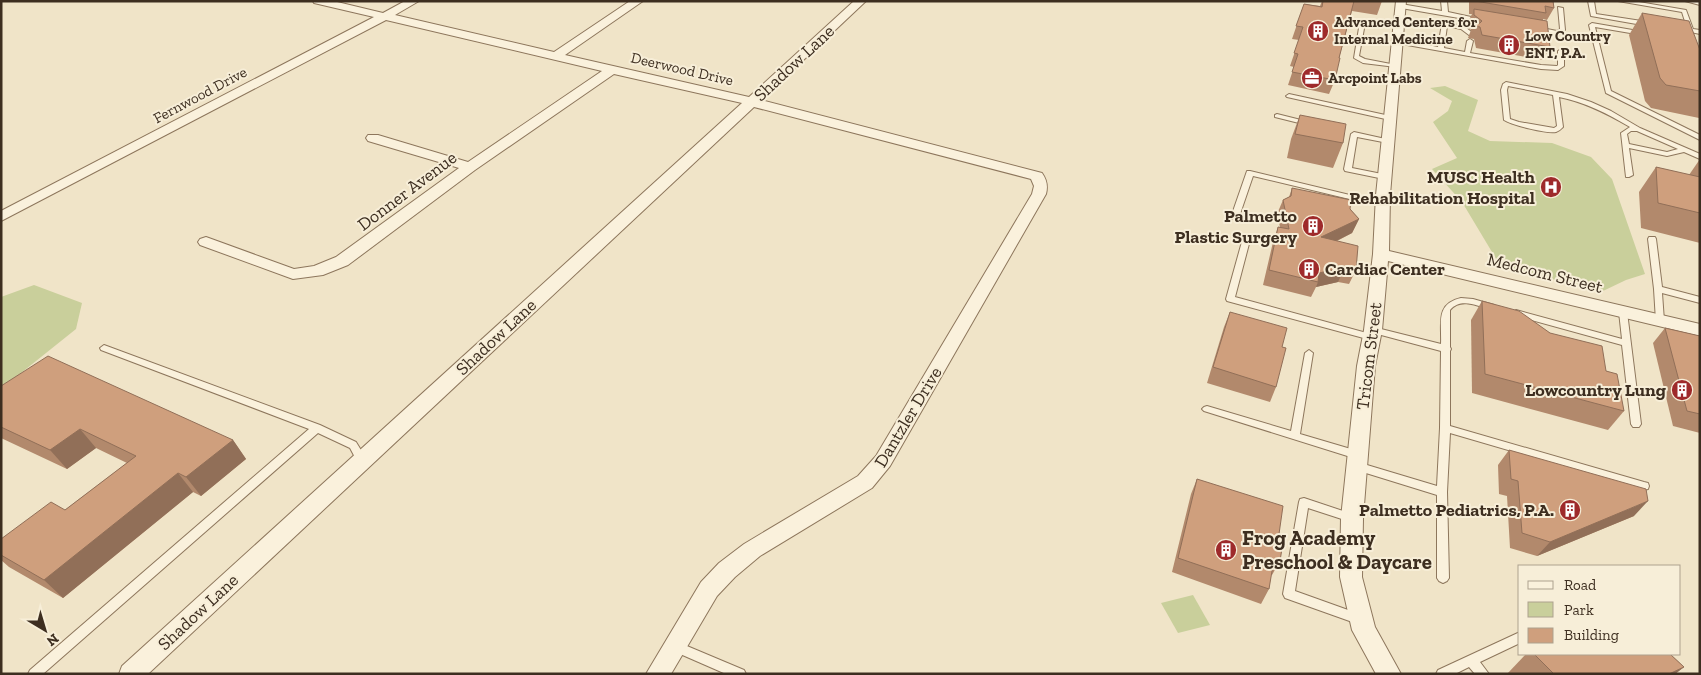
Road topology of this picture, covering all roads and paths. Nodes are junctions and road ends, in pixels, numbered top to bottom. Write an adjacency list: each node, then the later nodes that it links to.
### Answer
1 (318, 1): 13 (street, Deerwood Drive)
2 (414, 1): 13 (street, Fernwood Drive)
3 (638, 1): 26 (street)
4 (861, 1): 31 (street, Shadow Lane)
5 (1444, 1): 12 (lane)
6 (1591, 1): 16 (lane)
7 (1621, 1): 19 (lane)
8 (1688, 1): 9 (lane)
9 (1700, 3)
10 (1401, 4): 12 (lane); 22 (street, Tricom Street)
11 (1560, 8): 17 (lane)
12 (1445, 13): 14 (lane)
13 (382, 18): 26 (street, Deerwood Drive); 49 (street, Fernwood Drive)
14 (1492, 21)
15 (1362, 23): 27 (lane)
16 (1652, 24)
17 (1530, 28)
18 (1671, 28): 19 (lane)
19 (1691, 31): 20 (lane)
20 (1700, 32)
21 (1649, 34): 39 (lane)
22 (1396, 41): 23 (lane); 27 (street, Tricom Street)
23 (1441, 49): 25 (lane); 25 (lane)
24 (1561, 51): 25 (lane)
25 (1468, 54)
26 (556, 56): 28 (street, Deerwood Drive)
27 (1394, 66): 33 (street, Tricom Street)
28 (613, 69): 31 (street, Deerwood Drive); 44 (street, Donner Avenue)
29 (1556, 94): 29 (lane); 35 (lane)
30 (1289, 96): 33 (lane)
31 (752, 102): 46 (street, Deerwood Drive); 70 (street, Shadow Lane)
32 (1277, 116): 34 (lane)
33 (1390, 118): 40 (street, Tricom Street)
34 (1315, 125)
35 (1638, 129): 41 (lane); 42 (lane)
36 (1344, 132): 37 (lane)
37 (1354, 134): 40 (lane); 47 (lane)
38 (373, 138): 44 (street)
39 (1700, 138)
40 (1388, 141): 47 (street, Tricom Street)
41 (1625, 145): 42 (lane); 45 (lane)
42 (1684, 150): 43 (lane)
43 (1700, 156)
44 (470, 167): 53 (street, Donner Avenue)
45 (1629, 175)
46 (1037, 176): 78 (street, Dantzler Drive)
47 (1384, 176): 48 (street, Tricom Street)
48 (1383, 205): 50 (lane); 54 (street, Tricom Street)
49 (1, 217)
50 (1235, 218)
51 (1652, 239): 55 (lane)
52 (1246, 240): 60 (lane)
53 (206, 242)
54 (1382, 254): 57 (street, Medcom Street); 60 (street, Tricom Street)
55 (1658, 289): 56 (lane); 58 (lane)
56 (1700, 300)
57 (1623, 312): 58 (street, Medcom Street); 61 (lane)
58 (1660, 321): 59 (street, Medcom Street)
59 (1700, 330)
60 (1372, 333): 63 (lane); 71 (street, Tricom Street)
61 (1627, 343): 63 (lane); 66 (lane)
62 (104, 348): 67 (lane)
63 (1446, 348): 68 (lane)
64 (1309, 353): 69 (lane)
65 (1207, 409): 69 (lane)
66 (1636, 424)
67 (317, 428): 70 (lane); 80 (lane)
68 (1445, 428): 72 (lane); 73 (lane)
69 (1295, 436): 71 (lane)
70 (362, 460): 81 (street, Shadow Lane)
71 (1357, 461): 73 (lane); 74 (street, Tricom Street)
72 (1644, 486)
73 (1442, 490): 75 (lane)
74 (1352, 518): 76 (street, Tricom Street); 76 (lane)
75 (1444, 578)
76 (1361, 620): 84 (street, Tricom Street)
77 (1518, 638): 79 (lane)
78 (675, 646): 82 (street, Dantzler Drive); 83 (lane)
79 (1470, 660): 85 (lane); 86 (lane)
80 (34, 674)
81 (131, 674)
82 (658, 674)
83 (740, 674)
84 (1389, 674)
85 (1442, 674)
86 (1483, 674)

